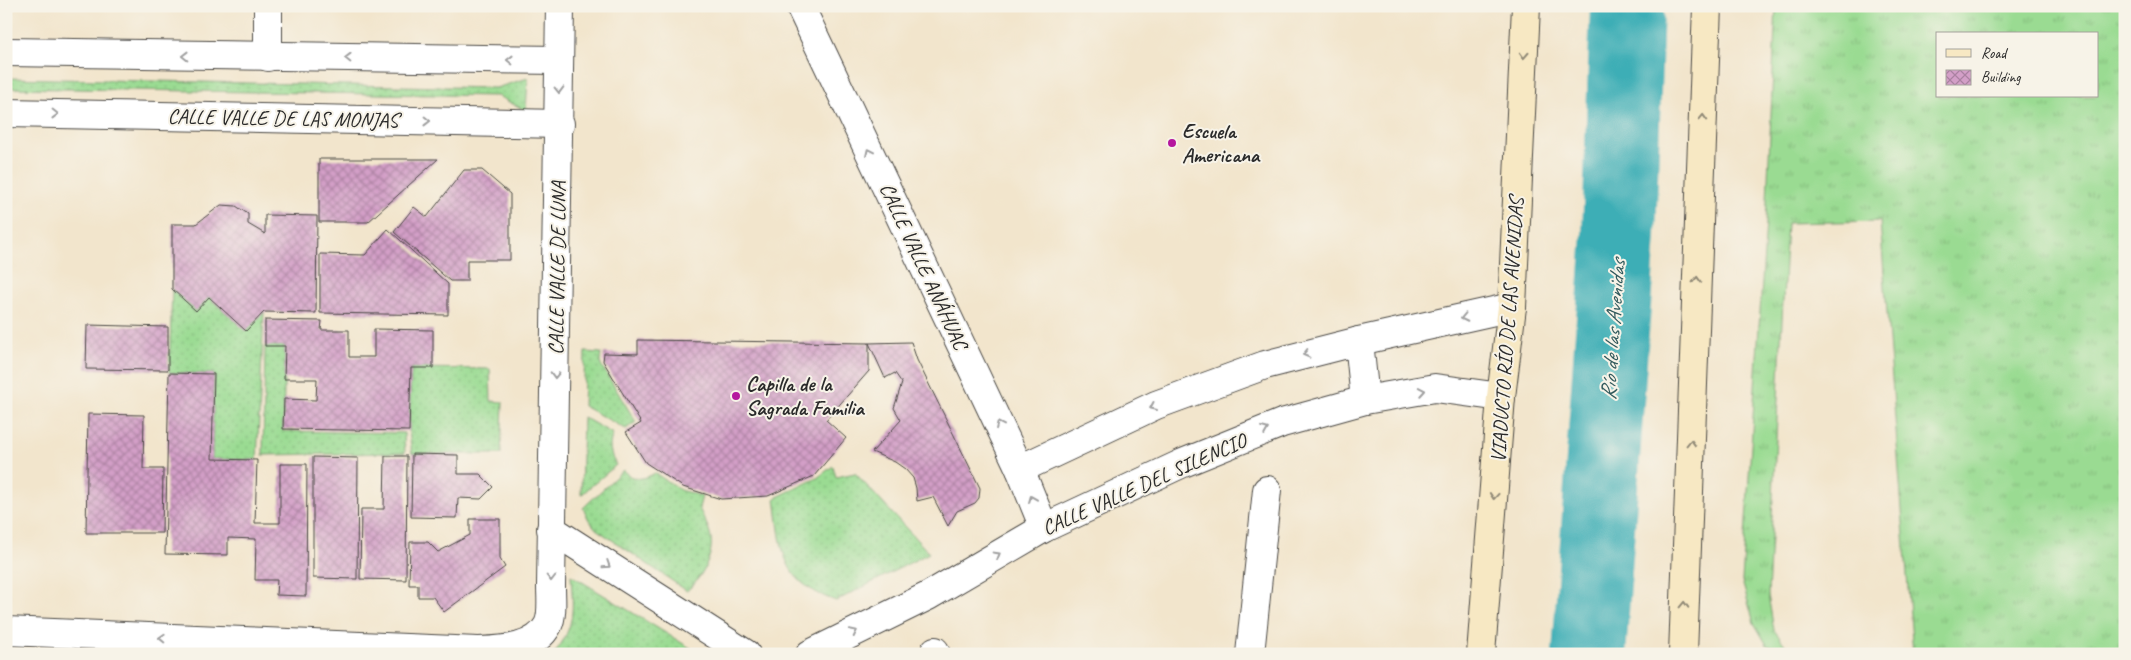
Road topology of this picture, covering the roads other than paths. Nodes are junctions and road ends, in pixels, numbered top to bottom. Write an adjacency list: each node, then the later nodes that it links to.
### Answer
1 (268, 6): 7 (street)
2 (560, 6): 8 (street, CALLE VALLE DE LUNA)
3 (800, 6): 15 (street, CALLE VALLE ANÁHUAC, one-way to 3)
4 (1526, 6): 11 (main road, VIADUCTO RÍO DE LAS AVENIDAS, one-way to 11)
5 (1707, 6): 24 (main road, one-way to 5)
6 (6, 52): 7 (street, one-way to 6)
7 (268, 57): 8 (street, one-way to 7)
8 (559, 60): 10 (street, CALLE VALLE DE LUNA, one-way to 10)
9 (6, 113): 10 (street, CALLE VALLE DE LAS MONJAS, one-way to 10)
10 (560, 124): 18 (street, CALLE VALLE DE LUNA, one-way to 18)
11 (1512, 307): 12 (street, one-way to 12); 13 (main road, VIADUCTO RÍO DE LAS AVENIDAS)
12 (1359, 341): 14 (street); 15 (street, one-way to 15)
13 (1501, 397): 14 (street, CALLE VALLE DEL SILENCIO, one-way to 13); 23 (main road, VIADUCTO RÍO DE LAS AVENIDAS, one-way to 23)
14 (1366, 400): 17 (street, CALLE VALLE DEL SILENCIO, one-way to 14)
15 (1020, 469): 17 (street, CALLE VALLE ANÁHUAC, one-way to 15)
16 (1267, 490): 22 (street)
17 (1044, 528): 21 (street, CALLE VALLE DEL SILENCIO, one-way to 17)
18 (551, 529): 19 (street, one-way to 19); 20 (street, one-way to 20)
19 (6, 631)
20 (746, 654)
21 (810, 654)
22 (1250, 654)
23 (1481, 654)
24 (1682, 654)

